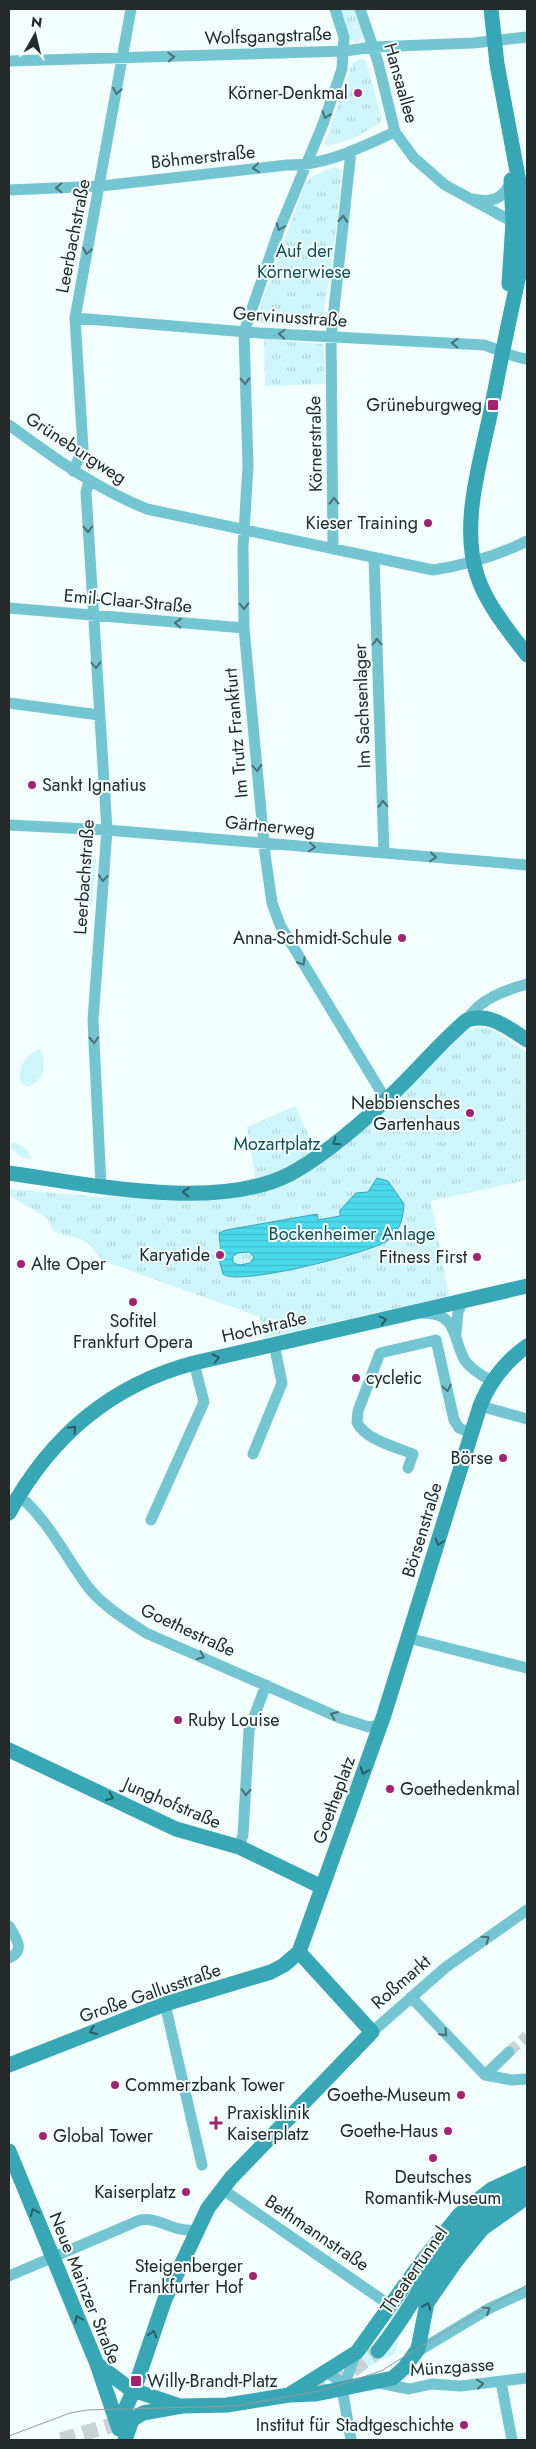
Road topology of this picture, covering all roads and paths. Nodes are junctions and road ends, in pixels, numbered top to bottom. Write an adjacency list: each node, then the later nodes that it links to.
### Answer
1 (131, 9): 9 (street, Leerbachstraße)
2 (335, 9): 8 (street)
3 (360, 9): 7 (street, Hansaallee)
4 (491, 9): 6 (main road)
5 (527, 37): 6 (street, Wolfsgangstraße)
6 (494, 40): 7 (street, Wolfsgangstraße); 12 (main road)
7 (373, 47): 8 (street, Wolfsgangstraße); 11 (street, Hansaallee)
8 (345, 51): 9 (street, Wolfsgangstraße, one-way to 8); 14 (street, one-way to 14)
9 (122, 58): 10 (street, Wolfsgangstraße); 16 (street, Leerbachstraße, one-way to 16)
10 (9, 61)
11 (395, 132): 13 (street, Böhmerstraße); 18 (street, Hansaallee)
12 (512, 145): 15 (main road); 21 (main road)
13 (351, 151): 14 (street, Böhmerstraße); 24 (street, one-way to 13)
14 (304, 165): 16 (street, Böhmerstraße, one-way to 16); 23 (street, one-way to 23)
15 (511, 180): 18 (street, Hansaallee); 20 (main road)
16 (100, 186): 17 (street, Böhmerstraße, one-way to 17); 22 (street, Leerbachstraße, one-way to 22)
17 (9, 190)
18 (466, 198): 19 (street, Hansaallee)
19 (495, 215): 20 (street, Hansaallee); 21 (street, Hansaallee)
20 (512, 222): 21 (main road)
21 (521, 253): 25 (main road)
22 (75, 318): 23 (street, Gervinusstraße); 28 (street, Leerbachstraße)
23 (244, 332): 24 (street, Gervinusstraße, one-way to 23); 30 (street, Im Trutz Frankfurt, one-way to 30)
24 (331, 337): 25 (street, Gervinusstraße, one-way to 24); 32 (street, Körnerstraße, one-way to 24)
25 (504, 344): 26 (street, Gervinusstraße); 34 (main road)
26 (527, 359)
27 (9, 426): 28 (street, Grüneburgweg)
28 (73, 471): 29 (street, Grüneburgweg)
29 (89, 481): 30 (street, Grüneburgweg); 36 (street, Leerbachstraße, one-way to 36)
30 (245, 529): 32 (street, Grüneburgweg); 37 (street, Im Trutz Frankfurt, one-way to 37)
31 (527, 541): 34 (street, Grüneburgweg)
32 (333, 550): 33 (street, Grüneburgweg)
33 (374, 558): 34 (street, Grüneburgweg); 44 (street, Im Sachsenlager, one-way to 33)
34 (474, 561): 38 (main road)
35 (9, 608): 36 (street, Emil-Claar-Straße)
36 (92, 616): 37 (street, Emil-Claar-Straße, one-way to 36); 40 (street, Leerbachstraße, one-way to 40)
37 (244, 628): 43 (street, Im Trutz Frankfurt, one-way to 43)
38 (526, 652)
39 (9, 703): 40 (street)
40 (99, 714): 42 (street, Leerbachstraße)
41 (9, 825): 42 (street, Gärtnerweg)
42 (107, 830): 43 (street, Gärtnerweg); 51 (street, Leerbachstraße, one-way to 51)
43 (264, 843): 44 (street, Gärtnerweg, one-way to 44); 49 (street, Im Trutz Frankfurt, one-way to 49)
44 (384, 853): 45 (street, Gärtnerweg, one-way to 45)
45 (527, 865)
46 (527, 984): 47 (street)
47 (467, 1020): 48 (main road); 49 (main road)
48 (527, 1040)
49 (386, 1100): 51 (main road, one-way to 51)
50 (9, 1173): 51 (main road)
51 (101, 1186)
52 (527, 1286): 53 (main road, Hochstraße)
53 (463, 1301): 54 (main road, Hochstraße); 55 (street)
54 (413, 1313): 55 (street); 56 (main road, Hochstraße, one-way to 54)
55 (456, 1333): 59 (street)
56 (274, 1344): 58 (main road, Hochstraße, one-way to 56); 63 (street)
57 (527, 1346): 59 (main road, Börsenstraße)
58 (194, 1363): 66 (main road, Hochstraße, one-way to 58); 67 (street)
59 (492, 1381): 60 (main road, Börsenstraße)
60 (480, 1406): 61 (street); 62 (main road, Börsenstraße)
61 (527, 1419)
62 (471, 1433): 64 (street, one-way to 62); 68 (main road, Börsenstraße, one-way to 68)
63 (254, 1454)
64 (408, 1468)
65 (26, 1502): 70 (street, Goethestraße, one-way to 70)
66 (9, 1513)
67 (151, 1520)
68 (408, 1638): 69 (street); 71 (main road, Börsenstraße)
69 (527, 1668)
70 (266, 1684): 71 (street, Goethestraße, one-way to 70); 73 (street, one-way to 73)
71 (380, 1725): 74 (main road, Goetheplatz, one-way to 74)
72 (9, 1750): 73 (main road, Junghofstraße, one-way to 73)
73 (239, 1847): 74 (main road, Junghofstraße)
74 (322, 1887): 77 (main road)
75 (527, 1910): 79 (street, Roßmarkt, one-way to 75)
76 (9, 1926): 78 (street)
77 (299, 1952): 80 (main road, Große Gallusstraße); 81 (main road, Roßmarkt)
78 (9, 1958)
79 (411, 1998): 81 (street, Roßmarkt); 84 (street, one-way to 84)
80 (165, 2004): 83 (main road, Große Gallusstraße, one-way to 83); 87 (street)
81 (372, 2032): 91 (main road)
82 (509, 2052): 84 (street)
83 (9, 2065)
84 (485, 2075): 85 (street)
85 (527, 2079)
86 (9, 2152): 95 (main road, Neue Mainzer Straße, one-way to 86)
87 (202, 2165)
88 (527, 2173): 98 (main road)
89 (527, 2180): 93 (main road, Theatertunnel)
90 (527, 2187): 93 (main road, Theatertunnel)
91 (222, 2189): 94 (main road); 98 (street, Bethmannstraße)
92 (527, 2197): 101 (main road, one-way to 92)
93 (483, 2213): 99 (main road, Theatertunnel)
94 (195, 2230): 95 (street); 108 (main road, one-way to 94)
95 (52, 2258): 96 (street); 102 (main road, Neue Mainzer Straße, one-way to 95)
96 (9, 2276)
97 (527, 2291): 101 (street, one-way to 97)
98 (391, 2306): 100 (main road)
99 (378, 2351)
100 (357, 2352): 103 (main road); 107 (street)
101 (415, 2353): 106 (main road)
102 (97, 2364): 108 (main road); 111 (main road, Neue Mainzer Straße)
103 (326, 2372): 107 (street); 109 (main road)
104 (527, 2378): 105 (street, Münzgasse)
105 (501, 2382): 106 (street, Münzgasse, one-way to 105); 114 (street)
106 (379, 2383): 107 (main road)
107 (343, 2389): 109 (main road); 113 (street)
108 (134, 2390): 110 (main road); 111 (main road)
109 (289, 2395): 110 (main road)
110 (182, 2406): 112 (main road)
111 (118, 2424): 112 (main road, Neue Mainzer Straße)
112 (123, 2440)
113 (351, 2440)
114 (512, 2440)

